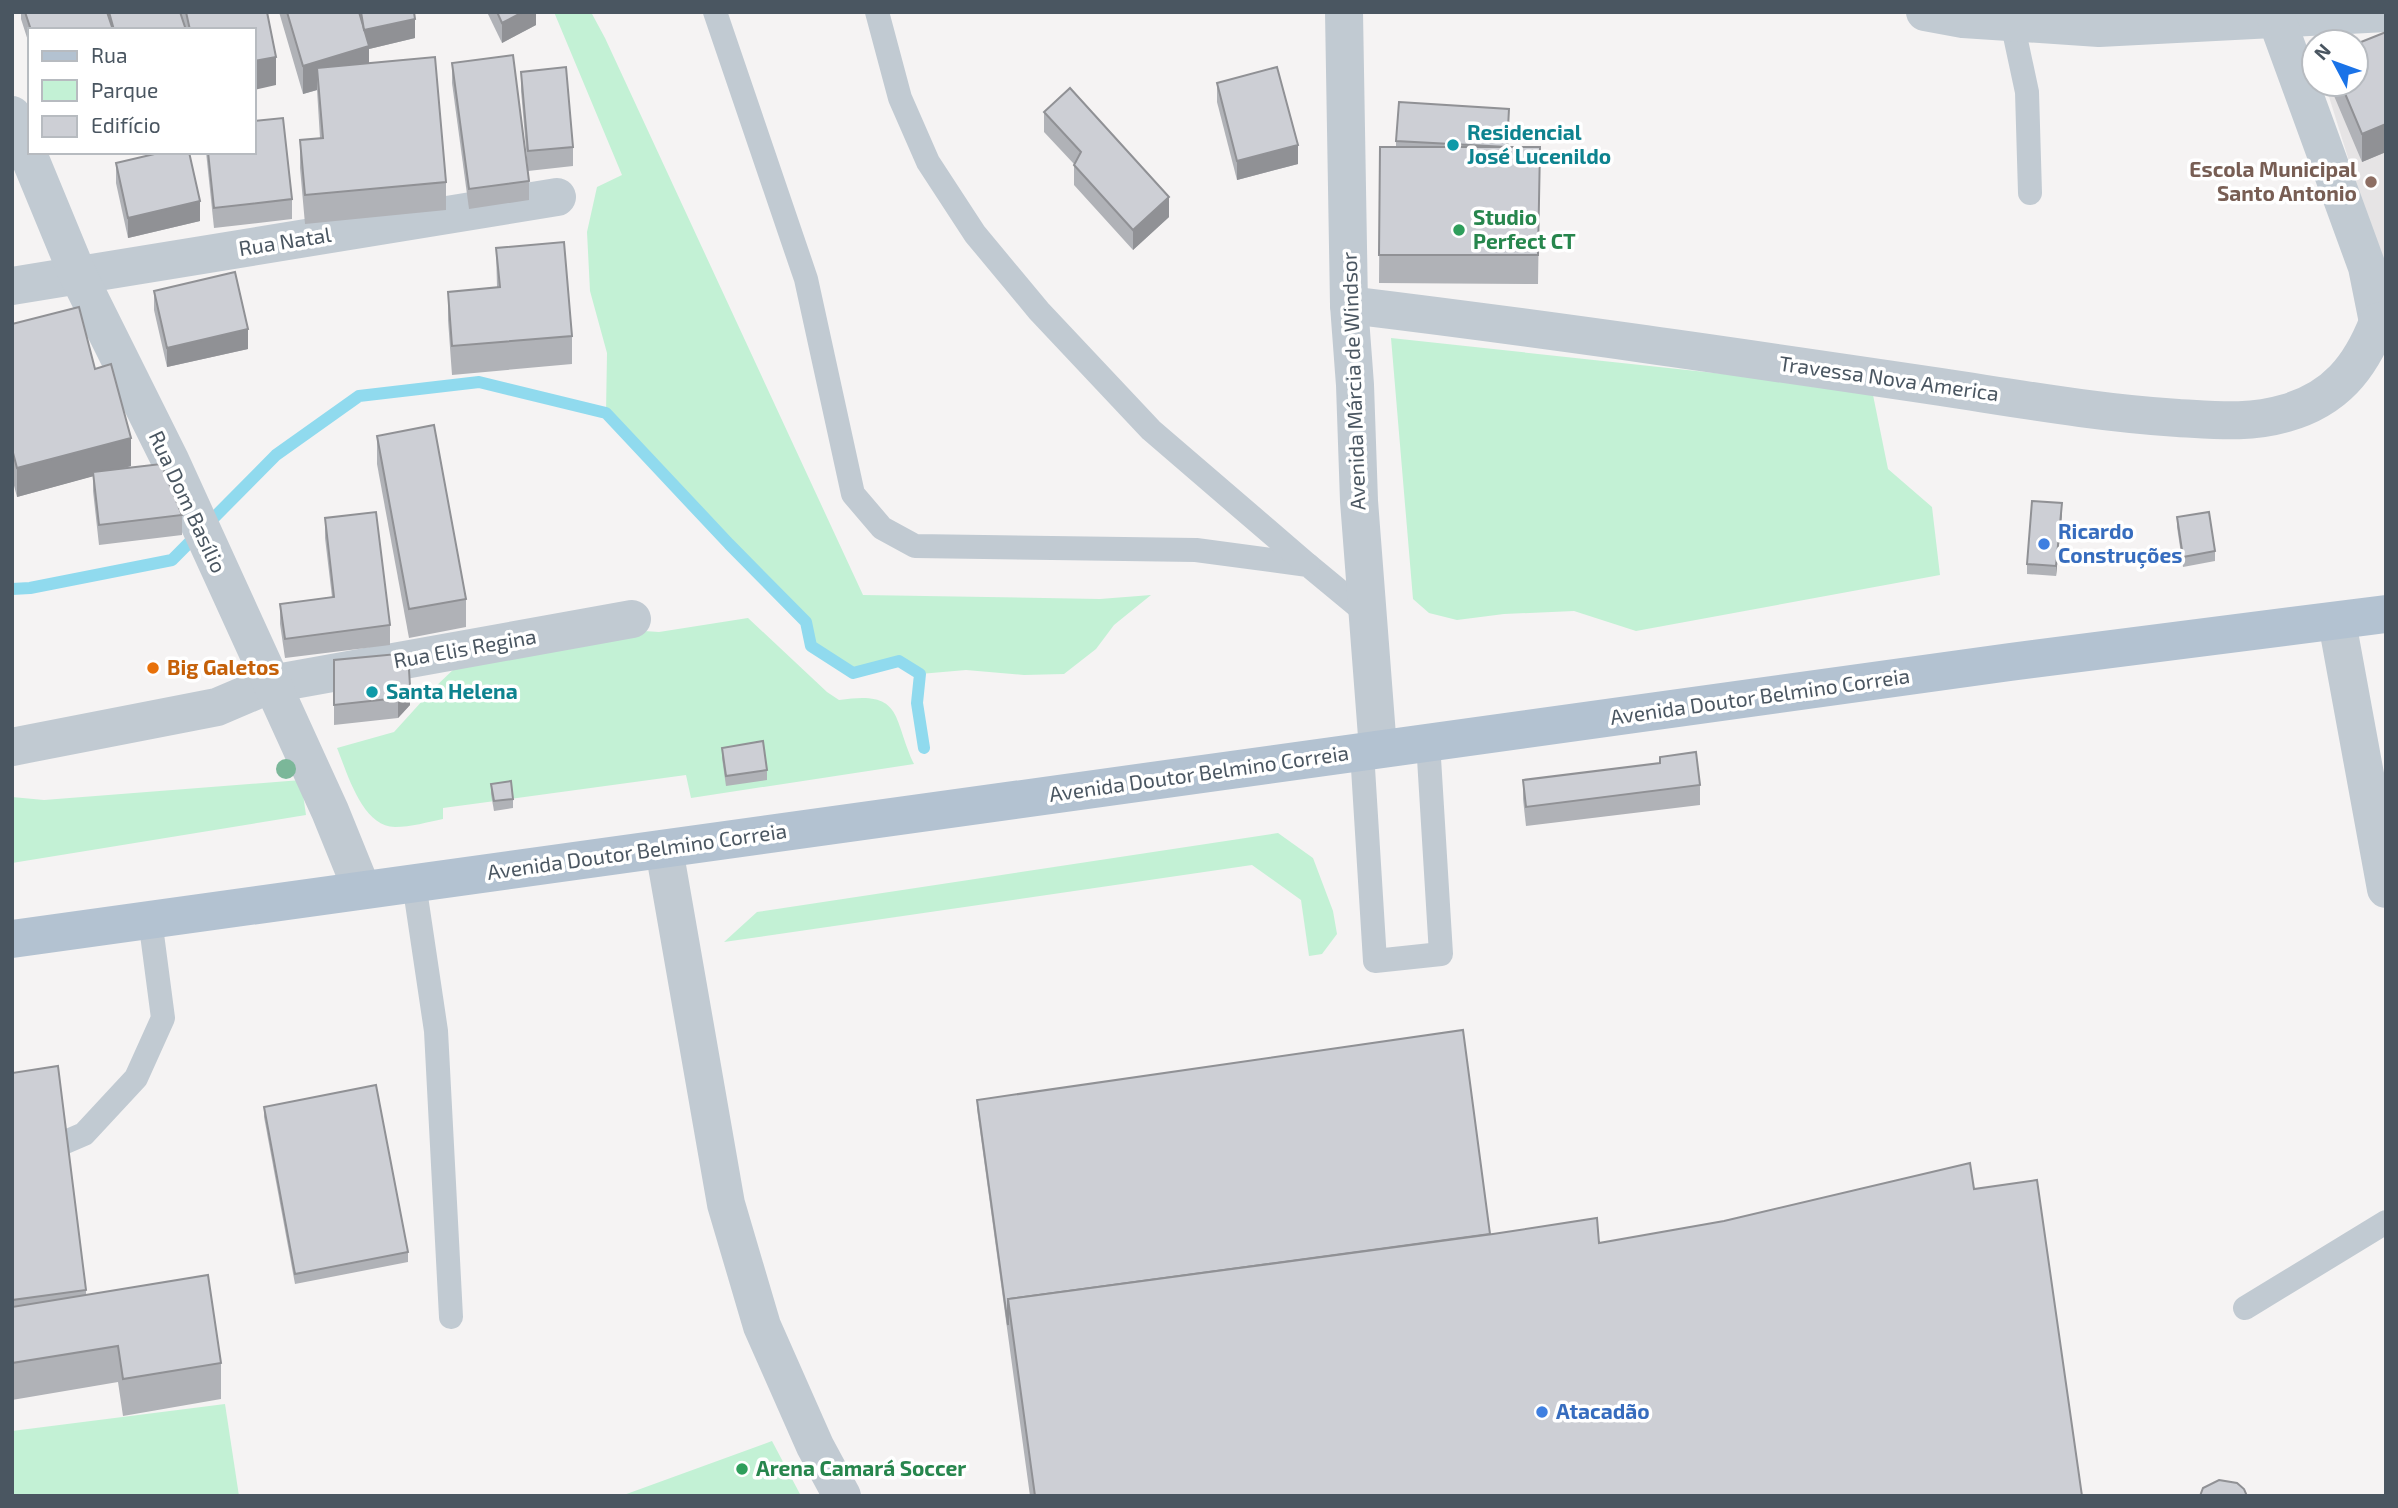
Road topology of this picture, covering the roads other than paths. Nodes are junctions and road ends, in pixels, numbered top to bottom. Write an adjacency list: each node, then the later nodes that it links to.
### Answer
1 (715, 12): 17 (lane)
2 (877, 12): 17 (lane)
3 (1344, 12): 15 (street, Avenida Márcia de Windsor)
4 (1925, 12): 7 (street)
5 (2386, 13): 6 (street)
6 (2275, 15): 7 (street); 16 (street)
7 (2012, 22): 11 (lane)
8 (12, 115): 9 (street, Rua Dom Basílio)
9 (28, 153)
10 (28, 154): 13 (street, Rua Dom Basílio)
11 (2030, 193)
12 (557, 197): 13 (street, Rua Natal)
13 (79, 275): 14 (street, Rua Natal); 22 (street, Rua Dom Basílio)
14 (12, 286)
15 (1349, 305): 16 (street, Travessa Nova America); 18 (street, Avenida Márcia de Windsor)
16 (2382, 321)
17 (1308, 565): 18 (lane)
18 (1366, 613): 25 (street, Avenida Márcia de Windsor)
19 (2386, 614): 21 (main road, Avenida Doutor Belmino Correia)
20 (632, 619): 22 (street, Rua Elis Regina)
21 (2337, 622): 23 (main road, Avenida Doutor Belmino Correia); 28 (street)
22 (271, 684): 24 (street, Rua Elis Regina); 29 (street, Rua Dom Basílio)
23 (1428, 743): 25 (main road, Avenida Doutor Belmino Correia); 25 (lane)
24 (12, 747)
25 (1370, 751): 26 (main road, Avenida Doutor Belmino Correia)
26 (664, 849): 27 (main road, Avenida Doutor Belmino Correia); 36 (street)
27 (414, 883): 29 (main road, Avenida Doutor Belmino Correia); 35 (lane)
28 (2386, 889)
29 (362, 890): 30 (main road, Avenida Doutor Belmino Correia)
30 (150, 919): 31 (main road, Avenida Doutor Belmino Correia); 32 (lane)
31 (12, 939)
32 (12, 1165)
33 (2386, 1222): 34 (lane)
34 (2245, 1308)
35 (450, 1317)
36 (842, 1496)

